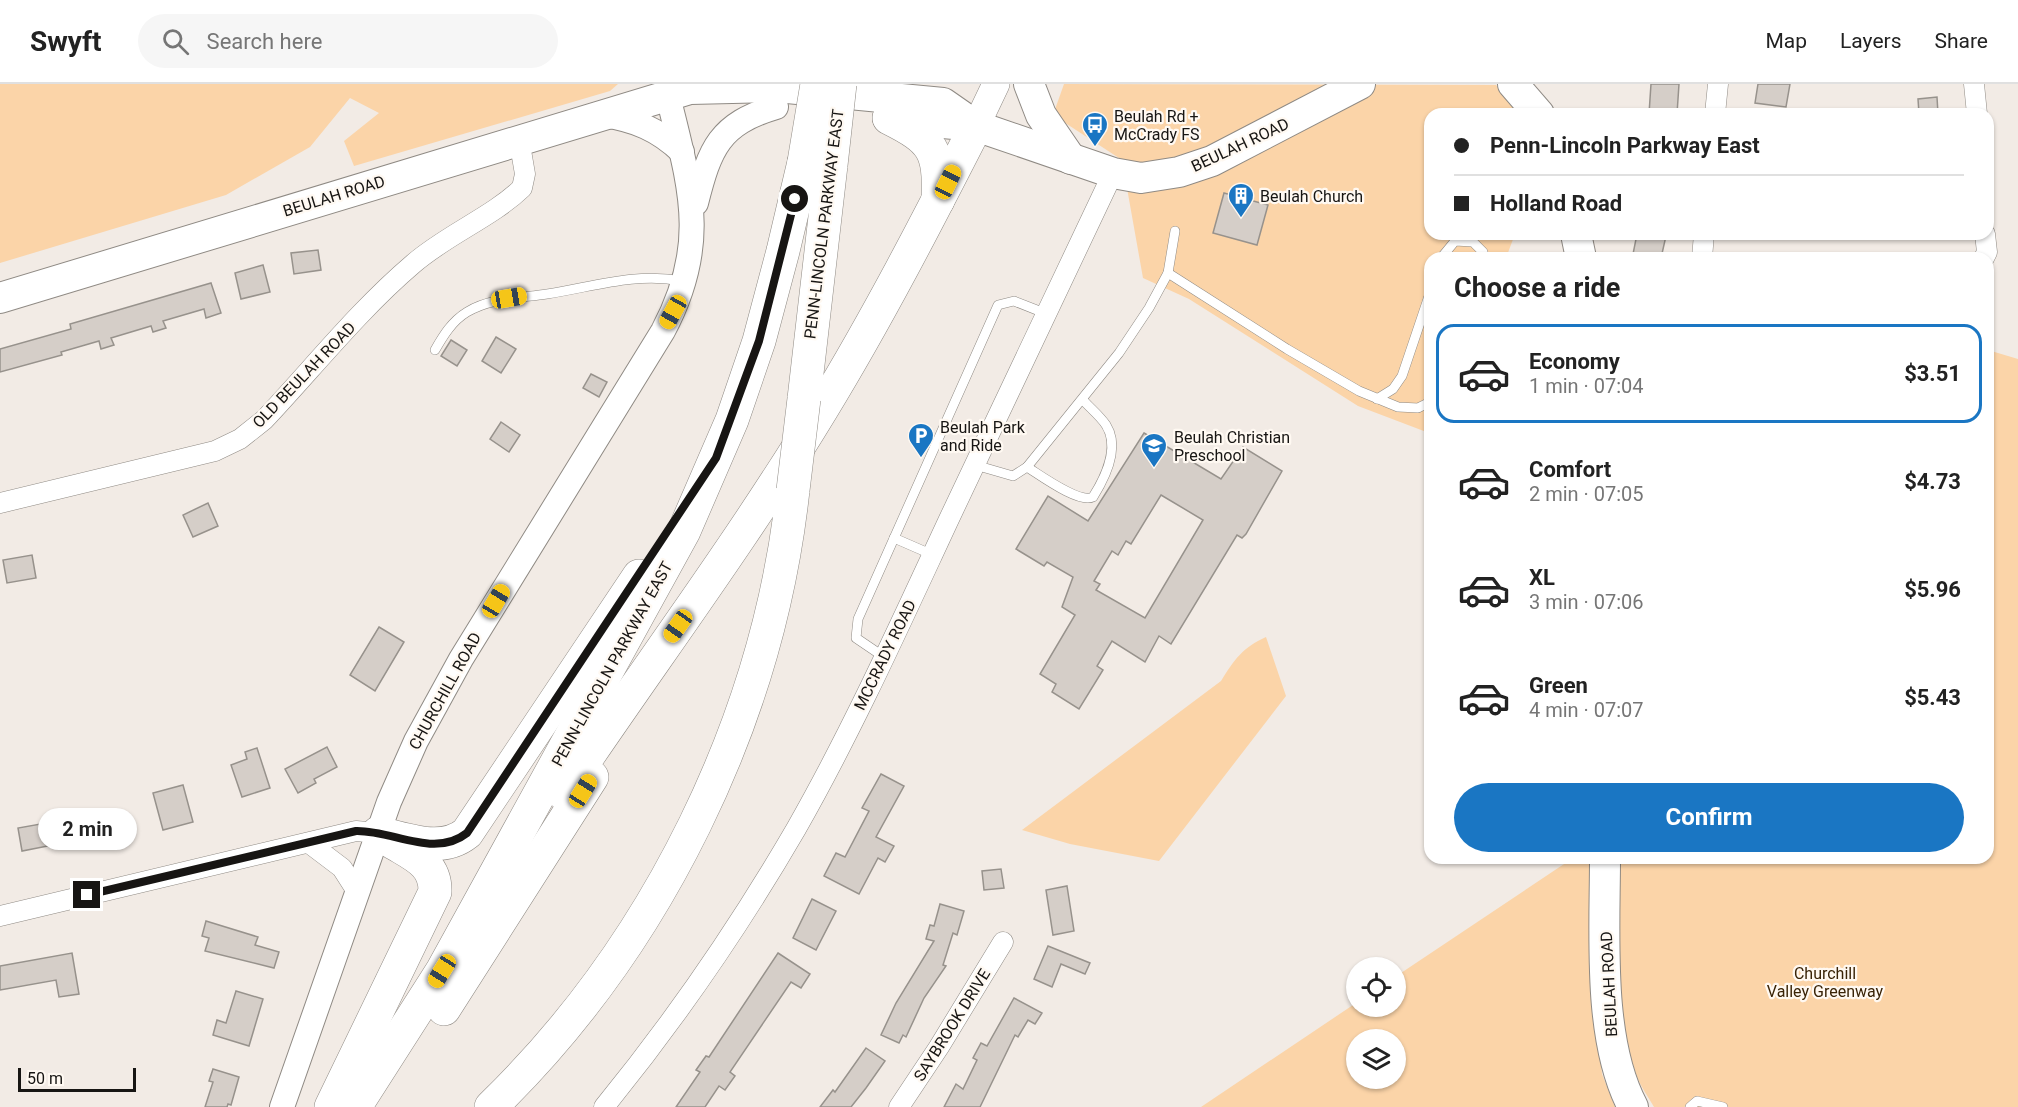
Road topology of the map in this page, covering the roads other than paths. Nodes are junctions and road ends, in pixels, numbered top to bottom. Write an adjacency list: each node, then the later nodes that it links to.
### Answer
1 (818, 84): 21 (highway, PENN-LINCOLN PARKWAY EAST, bridge)
2 (840, 84): 21 (highway, PENN-LINCOLN PARKWAY EAST, bridge)
3 (996, 84): 17 (main road)
4 (1029, 84): 20 (main road)
5 (1360, 84): 22 (main road, BEULAH ROAD)
6 (1514, 84): 12 (main road)
7 (1718, 84): 13 (street)
8 (1974, 84): 14 (street)
9 (715, 86): 10 (main road, BEULAH ROAD); 17 (main road, BEULAH ROAD)
10 (666, 90): 11 (main road, BEULAH ROAD); 15 (main road, BEULAH ROAD); 19 (street, CHURCHILL ROAD)
11 (776, 107): 16 (main road, BEULAH ROAD); 24 (street)
12 (1534, 108)
13 (1716, 108)
14 (1976, 108)
15 (600, 114): 18 (main road, BEULAH ROAD); 19 (street)
16 (889, 118): 17 (main road, BEULAH ROAD); 23 (highway)
17 (976, 126): 20 (main road, BEULAH ROAD); 23 (highway)
18 (519, 139): 30 (main road, BEULAH ROAD); 40 (street, OLD BEULAH ROAD)
19 (682, 152): 24 (street, CHURCHILL ROAD)
20 (1071, 159): 22 (main road, BEULAH ROAD)
21 (817, 163): 37 (highway, PENN-LINCOLN PARKWAY EAST); 56 (highway, PENN-LINCOLN PARKWAY EAST, bridge)
22 (1113, 174): 32 (street, MCCRADY ROAD)
23 (938, 202): 43 (highway)
24 (693, 217): 29 (street, CHURCHILL ROAD)
25 (1176, 231): 28 (lane)
26 (1446, 252): 27 (lane)
27 (1483, 252)
28 (1168, 273): 34 (lane); 35 (lane)
29 (684, 282): 33 (lane); 45 (street, CHURCHILL ROAD)
30 (0, 298)
31 (1424, 311): 35 (lane)
32 (1047, 314): 38 (street, MCCRADY ROAD); 41 (lane)
33 (435, 350)
34 (1083, 399): 39 (lane); 39 (lane)
35 (1377, 399): 36 (lane)
36 (1424, 405)
37 (716, 458): 45 (highway); 51 (highway, PENN-LINCOLN PARKWAY EAST)
38 (975, 465): 39 (lane); 42 (street, MCCRADY ROAD)
39 (1027, 467)
40 (0, 503)
41 (894, 538): 42 (lane); 44 (lane)
42 (933, 555): 44 (street, MCCRADY ROAD)
43 (719, 568): 51 (highway); 55 (highway)
44 (884, 657): 57 (street, MCCRADY ROAD)
45 (378, 833): 46 (street); 48 (street, CHURCHILL ROAD); 53 (highway)
46 (309, 843): 48 (street); 49 (street)
47 (1605, 864): 59 (main road, BEULAH ROAD)
48 (358, 893): 52 (street, CHURCHILL ROAD)
49 (0, 916)
50 (1003, 942): 58 (street, SAYBROOK DRIVE)
51 (442, 971): 54 (highway, PENN-LINCOLN PARKWAY EAST)
52 (282, 1107)
53 (331, 1107)
54 (355, 1107)
55 (382, 1107)
56 (491, 1107)
57 (604, 1107)
58 (899, 1107)
59 (1634, 1107)
60 (1690, 1107): 61 (lane)
61 (1723, 1107)

